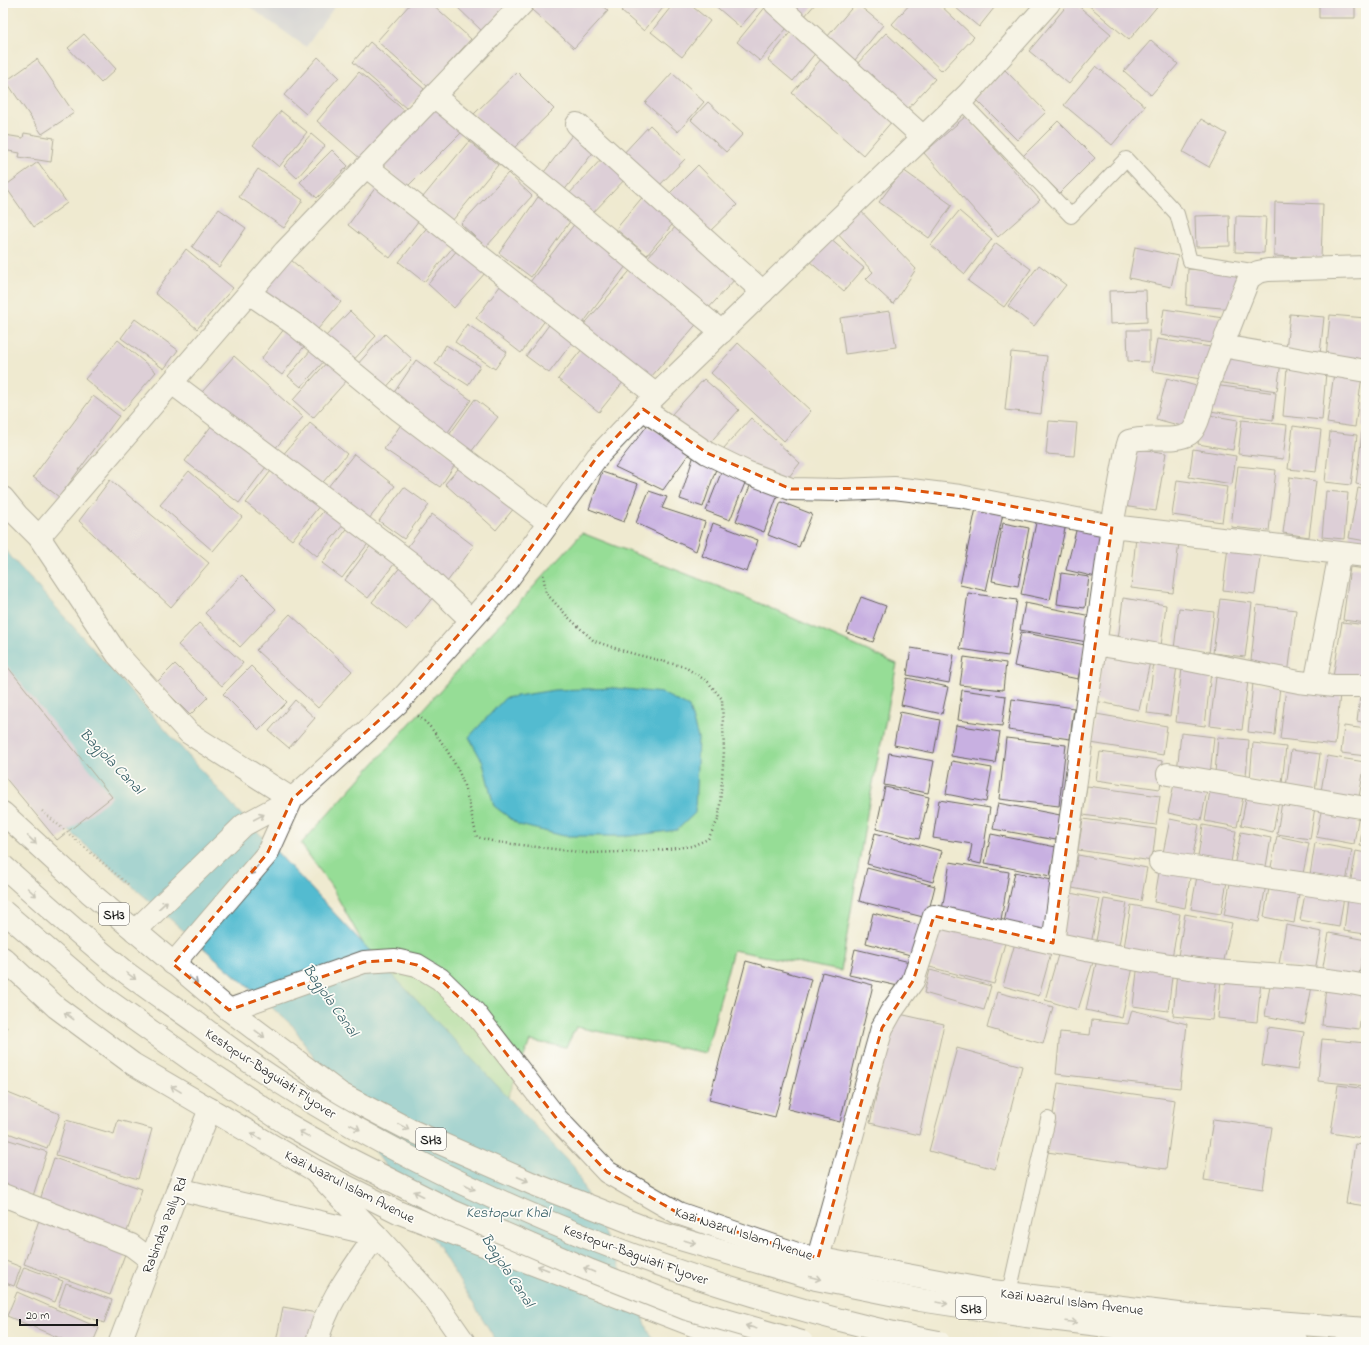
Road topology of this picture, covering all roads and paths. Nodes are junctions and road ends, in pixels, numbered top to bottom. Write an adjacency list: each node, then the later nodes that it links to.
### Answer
1 (523, 3): 4 (street)
2 (775, 3): 7 (street)
3 (1049, 3): 5 (street)
4 (434, 96): 8 (street); 13 (street)
5 (960, 100): 7 (street); 10 (lane)
6 (577, 124): 11 (street)
7 (923, 137): 11 (street)
8 (367, 167): 12 (street); 17 (street)
9 (1366, 268): 10 (street)
10 (1258, 272): 14 (street)
11 (763, 292): 13 (street)
12 (249, 293): 16 (street); 20 (street)
13 (722, 332): 17 (street)
14 (1222, 346): 15 (street); 19 (street)
15 (1366, 371)
16 (172, 383): 21 (street); 24 (street)
17 (650, 402): 19 (street); 20 (street)
18 (3, 498): 21 (street)
19 (1112, 526): 22 (street); 25 (street)
20 (544, 530): 24 (street); 28 (path)
21 (39, 537): 30 (street)
22 (1340, 553): 23 (street); 26 (street)
23 (1366, 556)
24 (471, 620): 28 (street)
25 (1095, 644): 26 (street); 40 (street)
26 (1315, 684): 27 (street)
27 (1366, 686)
28 (398, 703): 30 (street)
29 (1168, 774): 31 (street)
30 (292, 799): 39 (street, one-way to 30); 42 (street, one-way to 42)
31 (1366, 808)
32 (42, 811): 36 (path)
33 (3, 813): 39 (street, Kazi Nazrul Islam Avenue / SH3, one-way to 39)
34 (1160, 862): 37 (street)
35 (3, 866): 62 (street, Kestopur-Baguiati Flyover, one-way to 62, bridge)
36 (130, 886)
37 (1366, 893)
38 (3, 911): 61 (street, Kestopur-Baguiati Flyover, one-way to 38, bridge)
39 (135, 931): 42 (street, Kazi Nazrul Islam Avenue / SH3)
40 (1053, 942): 43 (street); 53 (street)
41 (3, 958): 47 (street, Kazi Nazrul Islam Avenue, one-way to 41)
42 (173, 964): 44 (street, Kazi Nazrul Islam Avenue / SH3, one-way to 44)
43 (1366, 986)
44 (229, 1010): 53 (street, Kazi Nazrul Islam Avenue); 63 (street, Kazi Nazrul Islam Avenue / SH3, one-way to 63)
45 (3, 1025): 46 (path)
46 (9, 1030)
47 (210, 1109): 49 (street, Kazi Nazrul Islam Avenue, one-way to 47); 50 (street, Rabindra Pally Rd)
48 (1048, 1119): 55 (lane)
49 (314, 1170): 52 (street); 60 (street, Kazi Nazrul Islam Avenue, one-way to 49)
50 (178, 1189): 52 (street); 54 (street, Rabindra Pally Rd)
51 (3, 1195): 54 (street)
52 (376, 1235): 58 (street); 59 (street)
53 (818, 1258): 55 (street, Kazi Nazrul Islam Avenue)
54 (151, 1260): 57 (street, Rabindra Pally Rd)
55 (1009, 1293): 56 (street, Kazi Nazrul Islam Avenue)
56 (1366, 1329)
57 (120, 1342)
58 (317, 1342)
59 (464, 1342)
60 (737, 1342)
61 (802, 1342)
62 (939, 1342)
63 (1297, 1342)

